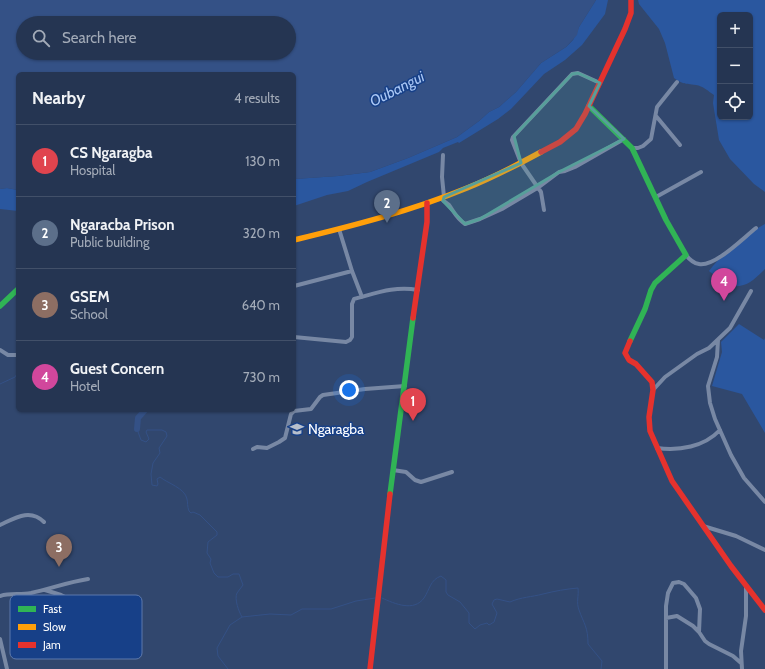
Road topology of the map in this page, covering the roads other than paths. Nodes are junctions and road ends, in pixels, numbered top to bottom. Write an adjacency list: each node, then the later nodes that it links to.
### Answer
1 (630, 0): 3 (street)
2 (678, 82): 5 (street)
3 (600, 83): 4 (street); 10 (street)
4 (589, 106): 6 (street); 10 (street)
5 (656, 116): 7 (street); 8 (street)
6 (624, 139): 8 (street); 12 (street)
7 (680, 145)
8 (632, 148): 13 (street)
9 (443, 155): 14 (street)
10 (521, 162): 12 (street); 14 (street)
11 (701, 172): 13 (street)
12 (538, 187): 14 (street); 16 (street)
13 (656, 197): 20 (street)
14 (443, 198): 15 (street)
15 (427, 203): 18 (street); 23 (street)
16 (544, 210)
17 (756, 228): 20 (street)
18 (339, 229): 19 (street); 21 (street)
19 (296, 240)
20 (686, 255): 33 (street)
21 (352, 271): 22 (street); 26 (street)
22 (296, 285)
23 (418, 290): 26 (street); 32 (street)
24 (16, 291): 27 (street)
25 (751, 291): 29 (street)
26 (362, 297): 28 (street)
27 (0, 306)
28 (296, 336)
29 (718, 340): 33 (street); 36 (street)
30 (0, 350): 31 (street)
31 (16, 354)
32 (405, 386): 34 (street); 39 (street)
33 (653, 390): 37 (street)
34 (296, 411)
35 (293, 412): 38 (street)
36 (720, 430): 37 (street); 41 (street)
37 (656, 448): 44 (street)
38 (253, 449)
39 (393, 470): 40 (street); 60 (street)
40 (452, 472)
41 (765, 502)
42 (44, 522): 43 (street)
43 (0, 525)
44 (702, 526): 45 (street); 48 (street)
45 (765, 550)
46 (88, 579): 47 (street)
47 (61, 585): 49 (street); 50 (street)
48 (746, 587): 52 (street); 56 (street)
49 (44, 590): 50 (street); 51 (street)
50 (61, 595)
51 (0, 596)
52 (765, 610)
53 (666, 618): 54 (street); 54 (street); 61 (street)
54 (699, 632): 57 (street)
55 (0, 639): 59 (street)
56 (741, 651): 57 (street); 58 (street)
57 (733, 656): 58 (street)
58 (741, 663): 62 (street)
59 (7, 669)
60 (370, 669)
61 (666, 669)
62 (742, 669)

